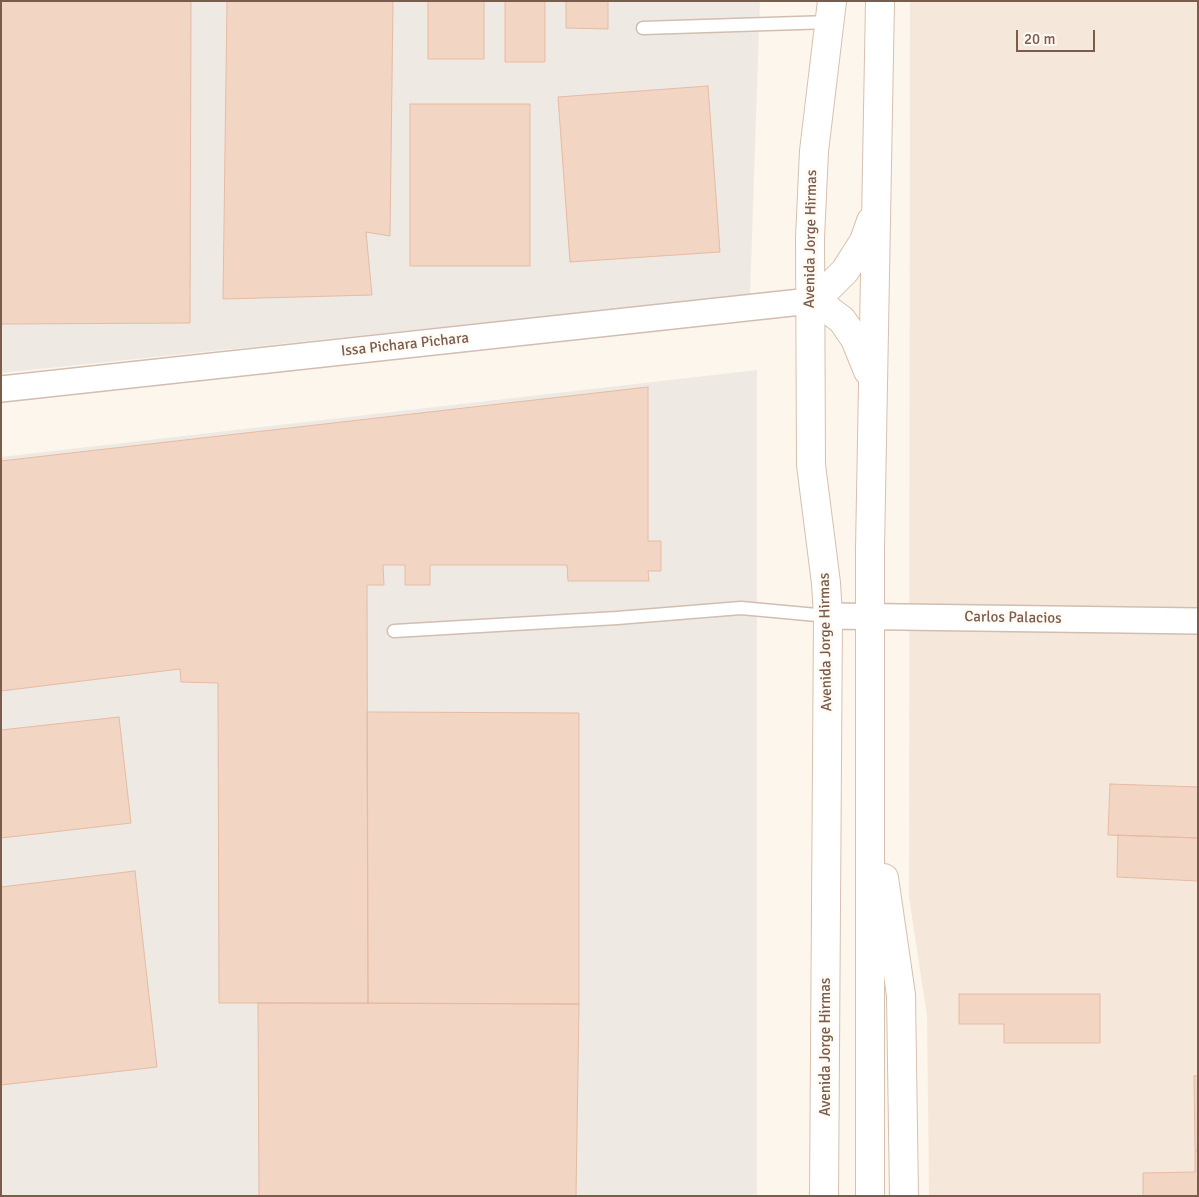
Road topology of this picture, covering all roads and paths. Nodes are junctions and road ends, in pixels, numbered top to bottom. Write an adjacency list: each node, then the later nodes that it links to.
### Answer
1 (880, 1): 4 (street)
2 (831, 12): 3 (lane); 5 (street, Avenida Jorge Hirmas)
3 (643, 28)
4 (876, 204): 5 (street); 6 (street)
5 (810, 301): 6 (street); 7 (street, Issa Pichara Pichara); 8 (street, Avenida Jorge Hirmas)
6 (872, 385): 9 (street)
7 (1, 389)
8 (828, 616): 9 (street, Carlos Palacios); 11 (lane); 13 (street, Avenida Jorge Hirmas)
9 (870, 616): 10 (street, Carlos Palacios); 12 (street)
10 (1198, 621)
11 (394, 630)
12 (871, 786): 14 (street); 15 (street)
13 (824, 1196)
14 (870, 1196)
15 (904, 1196)

